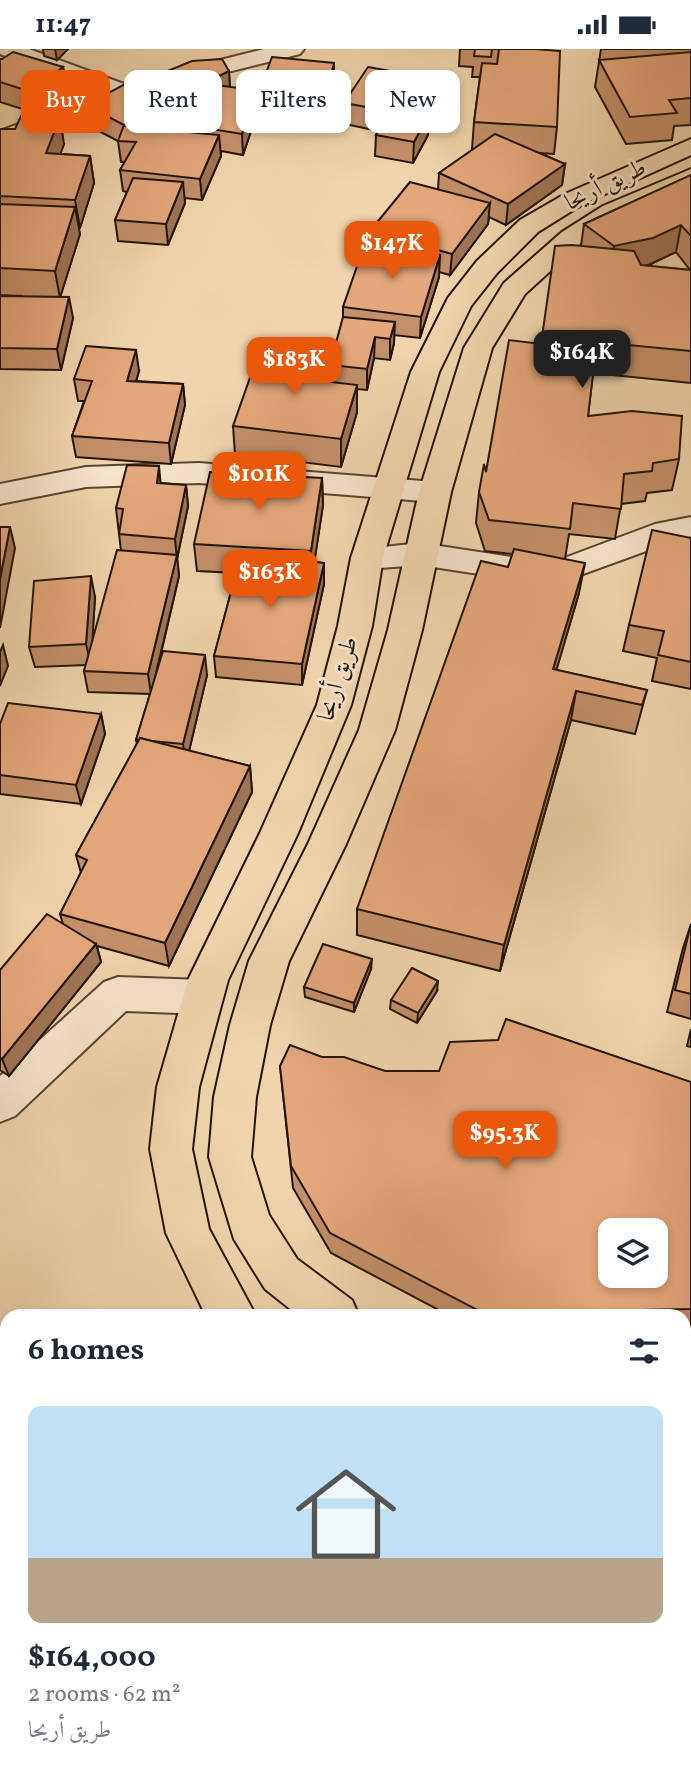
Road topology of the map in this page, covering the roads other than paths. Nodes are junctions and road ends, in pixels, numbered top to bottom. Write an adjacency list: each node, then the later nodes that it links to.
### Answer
1 (7, 49): 4 (street)
2 (292, 49): 3 (street)
3 (201, 70)
4 (124, 93)
5 (124, 93): 6 (street)
6 (0, 140)
7 (691, 146): 9 (main road, طريق أريحا)
8 (691, 177): 10 (main road, طريق أريحا)
9 (387, 488): 10 (street); 11 (street); 14 (main road, طريق أريحا)
10 (435, 492): 13 (main road, طريق أريحا)
11 (0, 494)
12 (691, 528): 13 (street)
13 (420, 554): 14 (street); 18 (main road, طريق أريحا)
14 (367, 558): 15 (main road, طريق أريحا)
15 (203, 997): 16 (street); 17 (main road, طريق أريحا)
16 (0, 1103)
17 (226, 1309)
18 (327, 1309)

